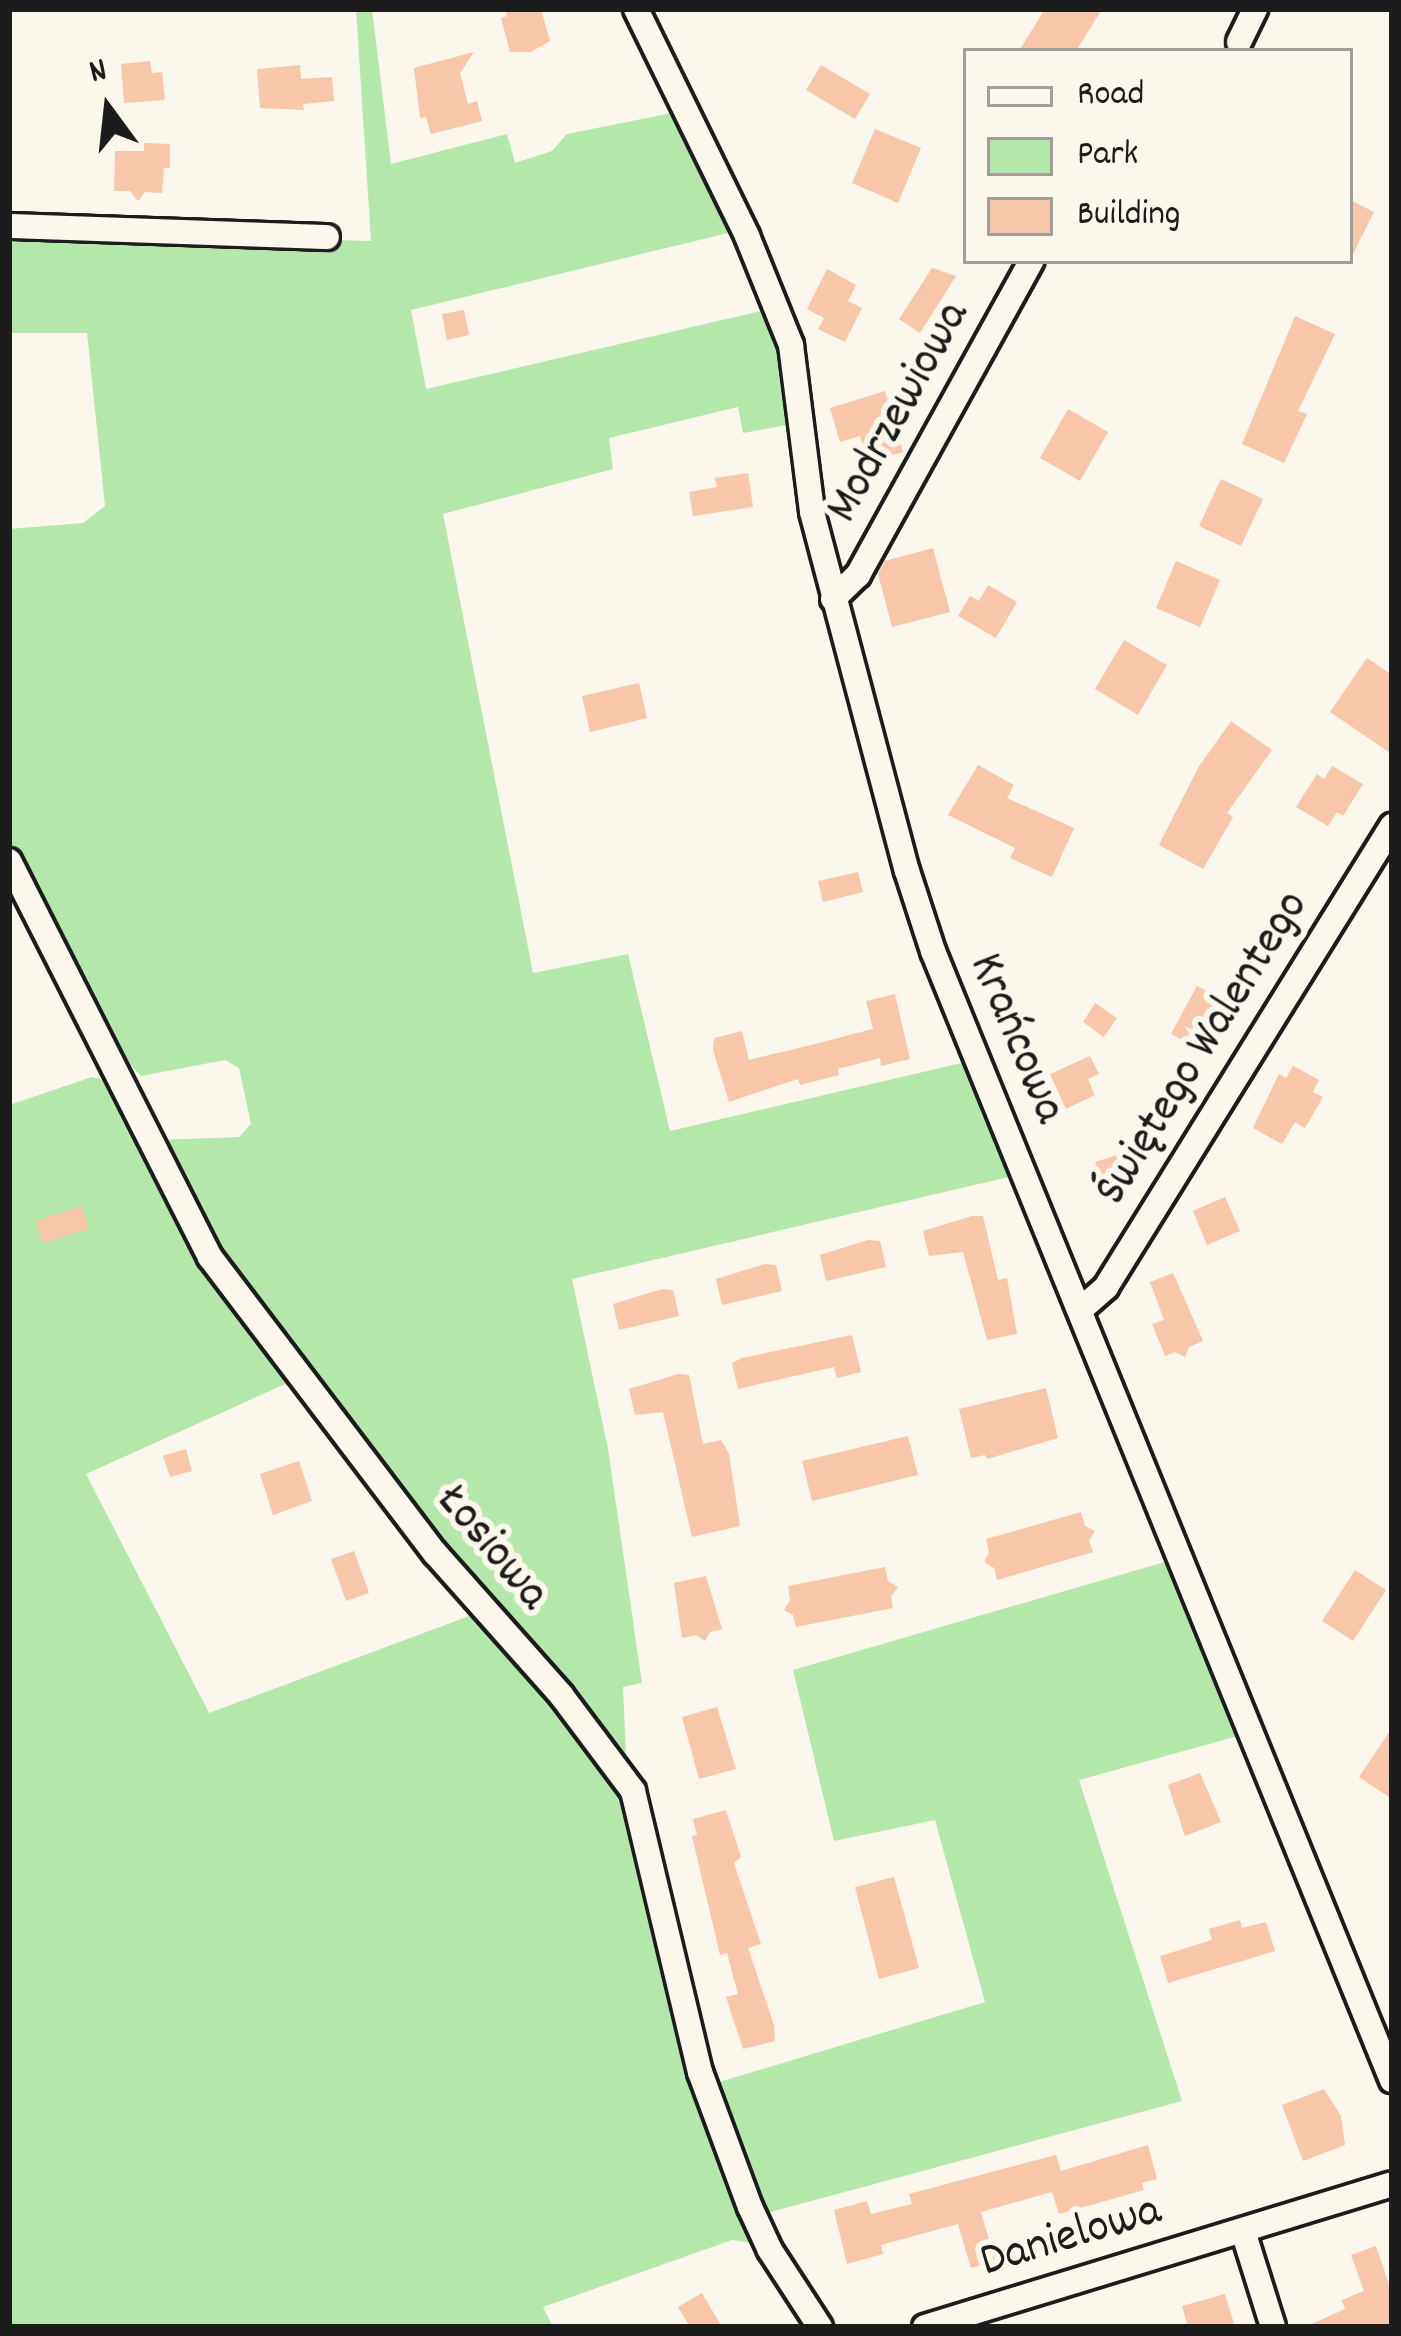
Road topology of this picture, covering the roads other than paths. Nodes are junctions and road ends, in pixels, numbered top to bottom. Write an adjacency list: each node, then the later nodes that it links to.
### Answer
1 (636, 9): 7 (street, Krańcowa)
2 (1255, 9): 3 (street)
3 (1239, 42)
4 (9, 226): 5 (street)
5 (327, 237)
6 (1029, 264): 7 (street, Modrzewiowa)
7 (833, 599): 10 (street, Krańcowa)
8 (1392, 826): 10 (street, Świętego Walentego)
9 (9, 861): 14 (street, Łosiowa)
10 (1080, 1310): 11 (street, Krańcowa)
11 (1392, 2080)
12 (1392, 2184): 13 (street, Danielowa)
13 (1243, 2231): 15 (street, Danielowa); 16 (street)
14 (820, 2327)
15 (925, 2327)
16 (1273, 2327)

